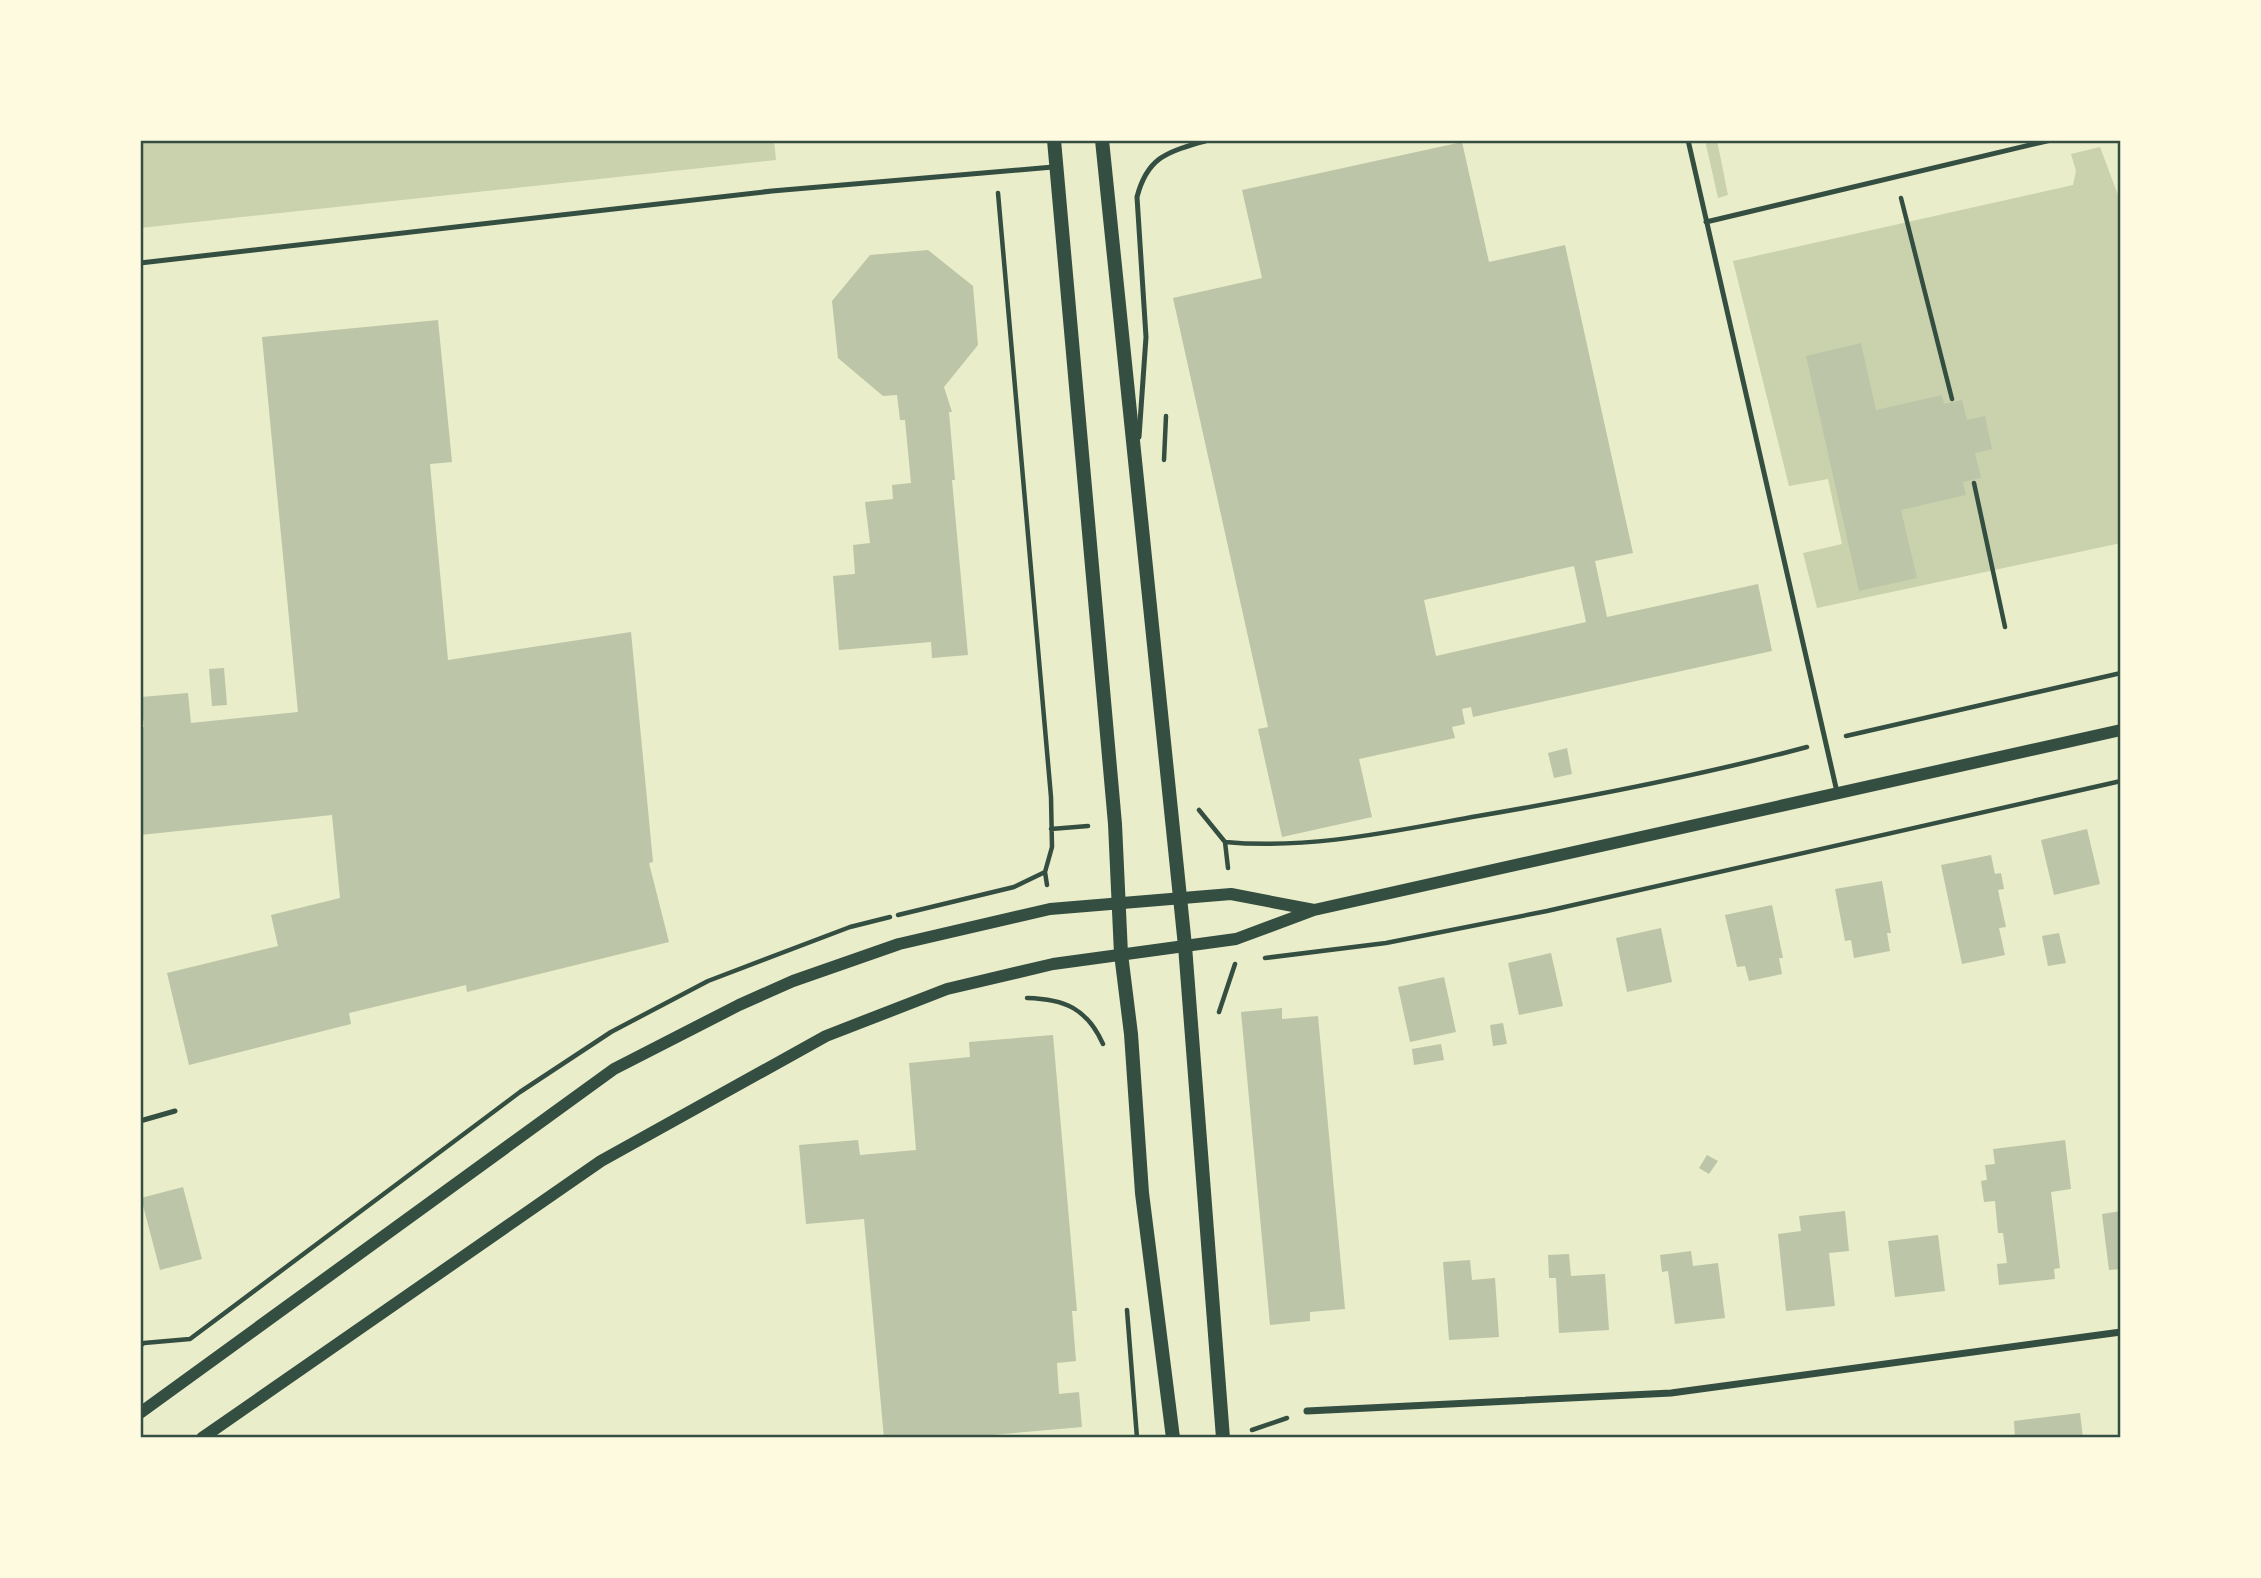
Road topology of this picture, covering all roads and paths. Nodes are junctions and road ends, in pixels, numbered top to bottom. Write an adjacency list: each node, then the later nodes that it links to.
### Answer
1 (1054, 140): 6 (main road)
2 (1102, 140): 14 (main road)
3 (1208, 140): 14 (lane)
4 (1688, 140): 9 (lane)
5 (2051, 140): 8 (lane)
6 (1056, 167): 7 (lane); 27 (main road)
7 (997, 174): 10 (lane); 24 (path)
8 (1896, 177): 9 (lane); 11 (path)
9 (1706, 222): 19 (lane)
10 (140, 263)
11 (1952, 399)
12 (1166, 412): 13 (path)
13 (1164, 462)
14 (1136, 473): 26 (main road)
15 (1974, 483): 16 (path)
16 (2005, 627)
17 (2121, 673): 19 (path)
18 (2121, 730): 21 (street)
19 (1826, 741): 21 (lane); 23 (path)
20 (2121, 781): 32 (path)
21 (1837, 792): 28 (street)
22 (1197, 804): 23 (path)
23 (1225, 842): 25 (path)
24 (1045, 872)
25 (1231, 894): 26 (street); 28 (street)
26 (1180, 897): 27 (street); 30 (main road)
27 (1119, 904): 31 (main road); 40 (street)
28 (1314, 910): 29 (street)
29 (1236, 939): 30 (street); 35 (path)
30 (1185, 946): 31 (street); 45 (main road)
31 (1121, 954): 43 (street); 44 (main road)
32 (1260, 958)
33 (1024, 998): 34 (path)
34 (1057, 999)
35 (1216, 1023)
36 (175, 1111): 37 (lane)
37 (140, 1121)
38 (2121, 1332): 39 (street)
39 (1307, 1411): 42 (path)
40 (140, 1413)
41 (1251, 1417): 42 (path)
42 (1252, 1430): 46 (path)
43 (202, 1438)
44 (1173, 1438)
45 (1223, 1438)
46 (1252, 1438)

